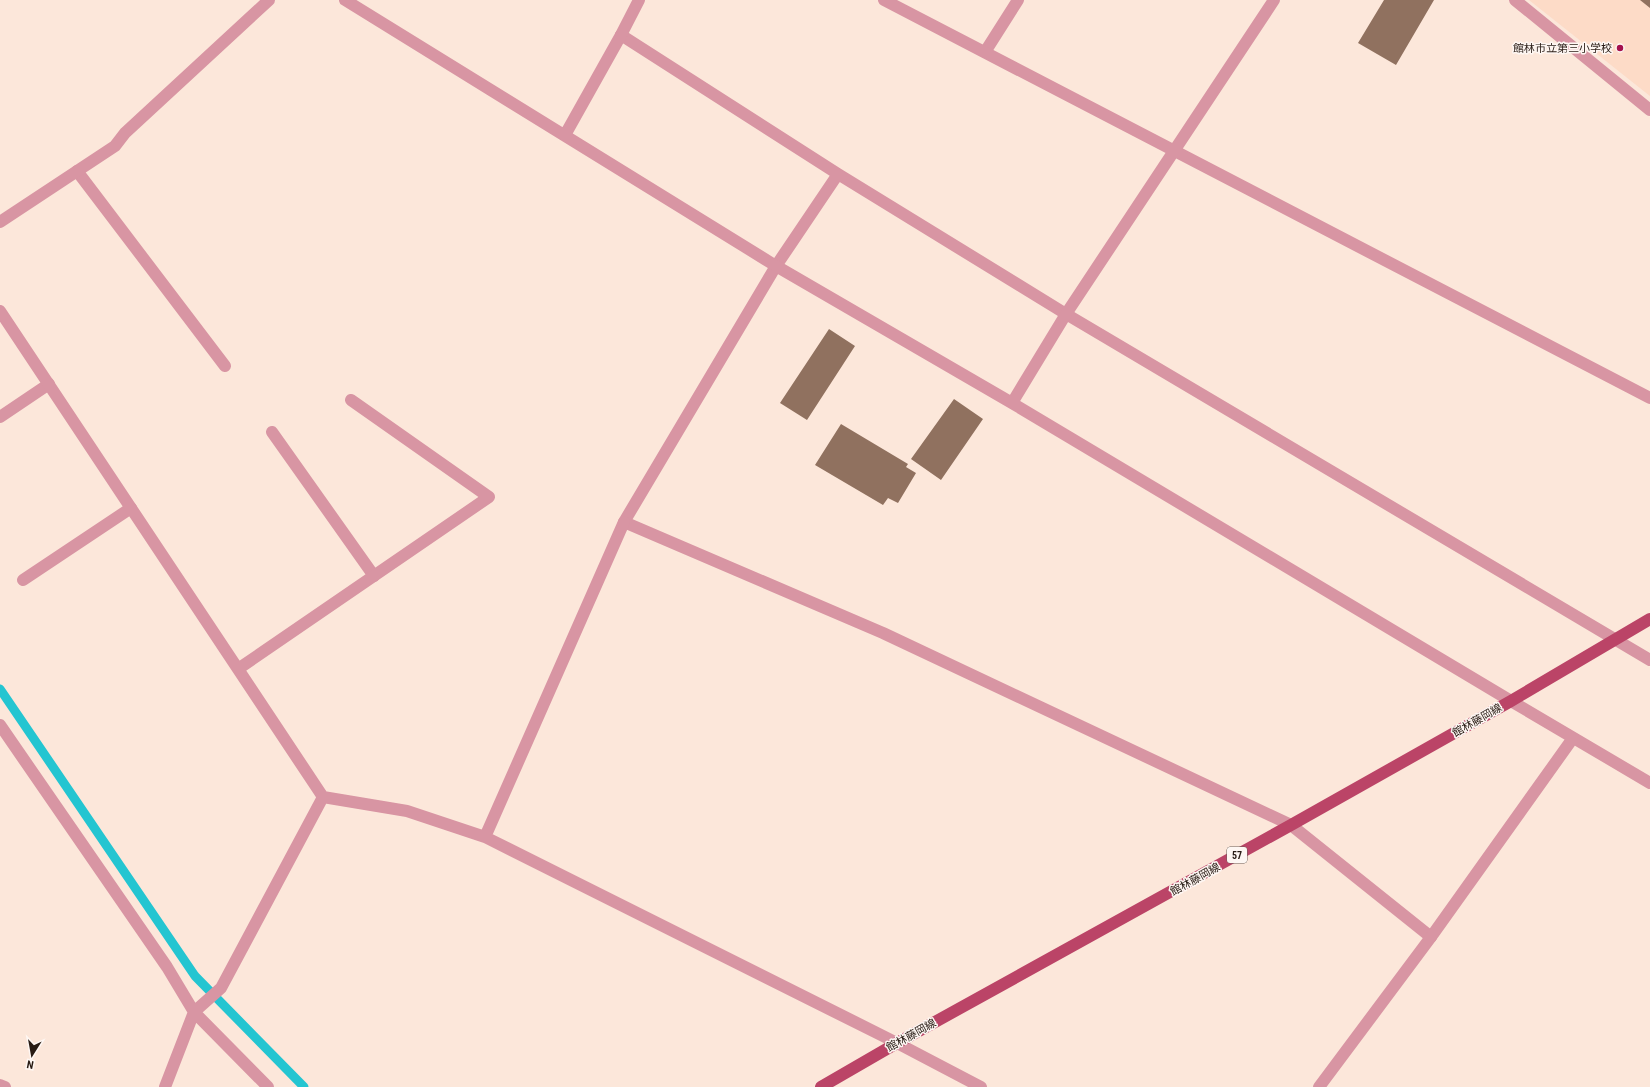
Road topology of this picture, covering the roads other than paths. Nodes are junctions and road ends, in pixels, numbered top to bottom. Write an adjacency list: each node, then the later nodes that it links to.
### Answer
1 (269, 0): 13 (street)
2 (344, 0): 11 (street)
3 (639, 0): 8 (street)
4 (884, 0): 9 (street)
5 (1018, 0): 9 (street)
6 (1274, 0): 12 (street)
7 (1515, 0): 10 (street)
8 (621, 35): 11 (street); 14 (street)
9 (985, 52): 12 (street)
10 (1650, 110)
11 (565, 135): 16 (street)
12 (1175, 151): 18 (street); 21 (street)
13 (77, 171): 15 (street); 19 (street)
14 (838, 174): 16 (street); 18 (street)
15 (0, 222)
16 (776, 266): 23 (street); 27 (street)
17 (0, 311): 20 (street)
18 (1066, 314): 23 (street); 31 (street)
19 (225, 366)
20 (49, 384): 24 (street); 26 (street)
21 (1650, 398)
22 (351, 400): 28 (street)
23 (1012, 403): 34 (street)
24 (0, 417)
25 (272, 432): 28 (street)
26 (131, 508): 29 (street); 33 (street)
27 (624, 522): 39 (street); 40 (street)
28 (374, 576): 33 (street)
29 (23, 580)
30 (1650, 619): 31 (main road, 館林藤岡線 / 57)
31 (1615, 639): 32 (street); 34 (main road, 館林藤岡線 / 57)
32 (1650, 660)
33 (238, 669): 38 (street)
34 (1511, 701): 36 (street); 39 (main road, 館林藤岡線 / 57)
35 (0, 725): 42 (street)
36 (1573, 738): 37 (street); 41 (street)
37 (1650, 783)
38 (323, 797): 40 (street); 42 (street)
39 (1291, 825): 41 (street); 43 (main road, 館林藤岡線 / 57)
40 (485, 837): 43 (street)
41 (1431, 937): 50 (street)
42 (194, 1012): 46 (street); 47 (street)
43 (898, 1043): 48 (main road, 館林藤岡線 / 57); 49 (street)
44 (0, 1085): 45 (street)
45 (5, 1087)
46 (165, 1087)
47 (268, 1087)
48 (821, 1087)
49 (981, 1087)
50 (1319, 1087)

